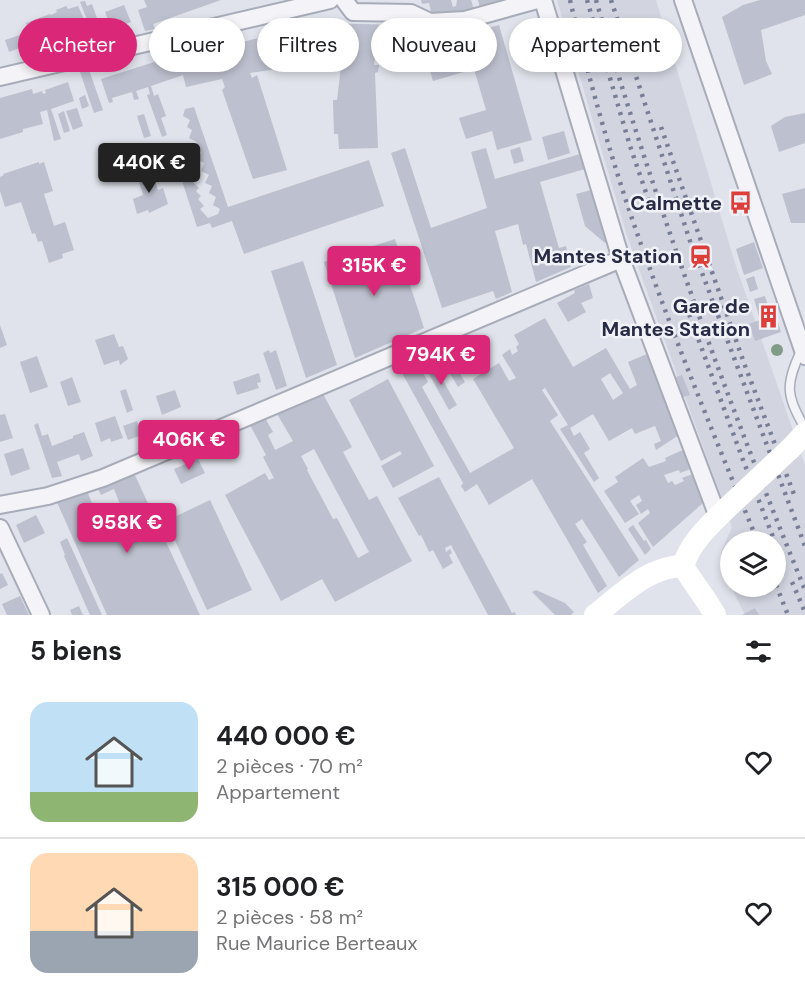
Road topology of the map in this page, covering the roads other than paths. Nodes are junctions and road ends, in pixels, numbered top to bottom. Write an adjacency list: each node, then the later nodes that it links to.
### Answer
1 (330, 0): 6 (street)
2 (344, 0): 3 (street)
3 (537, 0)
4 (543, 0): 7 (street)
5 (683, 0): 8 (street)
6 (0, 77)
7 (621, 259): 11 (street); 12 (street)
8 (804, 351): 9 (lane)
9 (805, 428)
10 (798, 440): 12 (main road, bridge)
11 (0, 505)
12 (723, 512): 14 (main road)
13 (0, 528): 15 (street)
14 (688, 575): 16 (main road); 17 (main road); 18 (main road)
15 (41, 615)
16 (595, 615)
17 (702, 615)
18 (715, 615)

